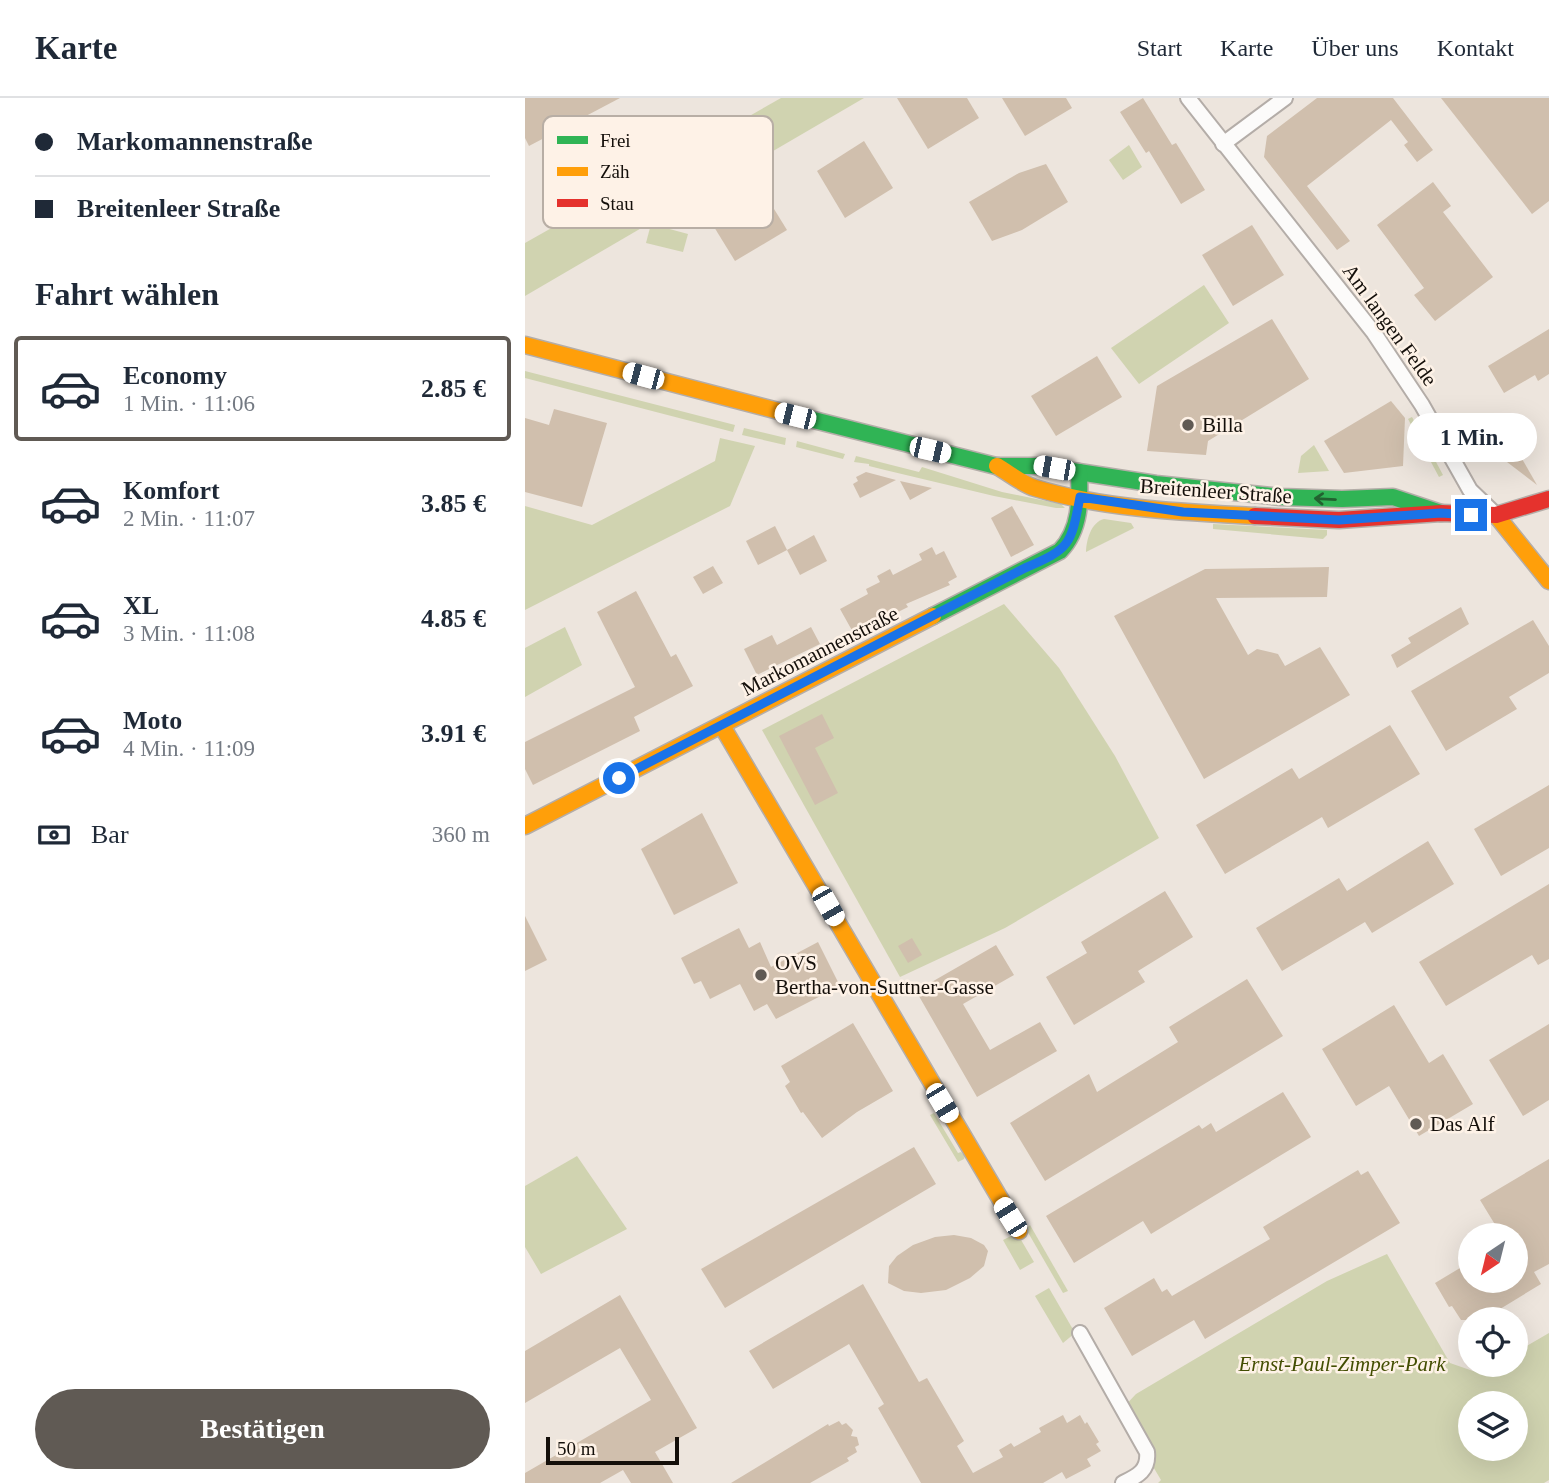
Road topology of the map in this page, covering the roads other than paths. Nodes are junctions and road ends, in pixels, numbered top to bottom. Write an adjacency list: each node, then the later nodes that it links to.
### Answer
1 (1188, 98): 3 (street, Am langen Felde)
2 (1285, 98): 3 (street)
3 (1223, 144): 10 (street, Am langen Felde)
4 (525, 345): 5 (main road, Breitenleer Straße)
5 (996, 466): 6 (main road, Breitenleer Straße); 7 (main road, Breitenleer Straße)
6 (1079, 472): 7 (main road, Markomannenstraße); 9 (main road, Breitenleer Straße, one-way to 6)
7 (1080, 497): 9 (main road, Breitenleer Straße); 12 (main road, Markomannenstraße)
8 (1549, 499): 10 (main road, Breitenleer Straße)
9 (1441, 513): 10 (main road, Breitenleer Straße)
10 (1496, 514): 11 (main road, Am langen Felde)
11 (1549, 581)
12 (722, 726): 13 (main road, Markomannenstraße); 14 (main road)
13 (525, 826)
14 (1019, 1231)
15 (1080, 1333): 16 (street)
16 (1123, 1483)

